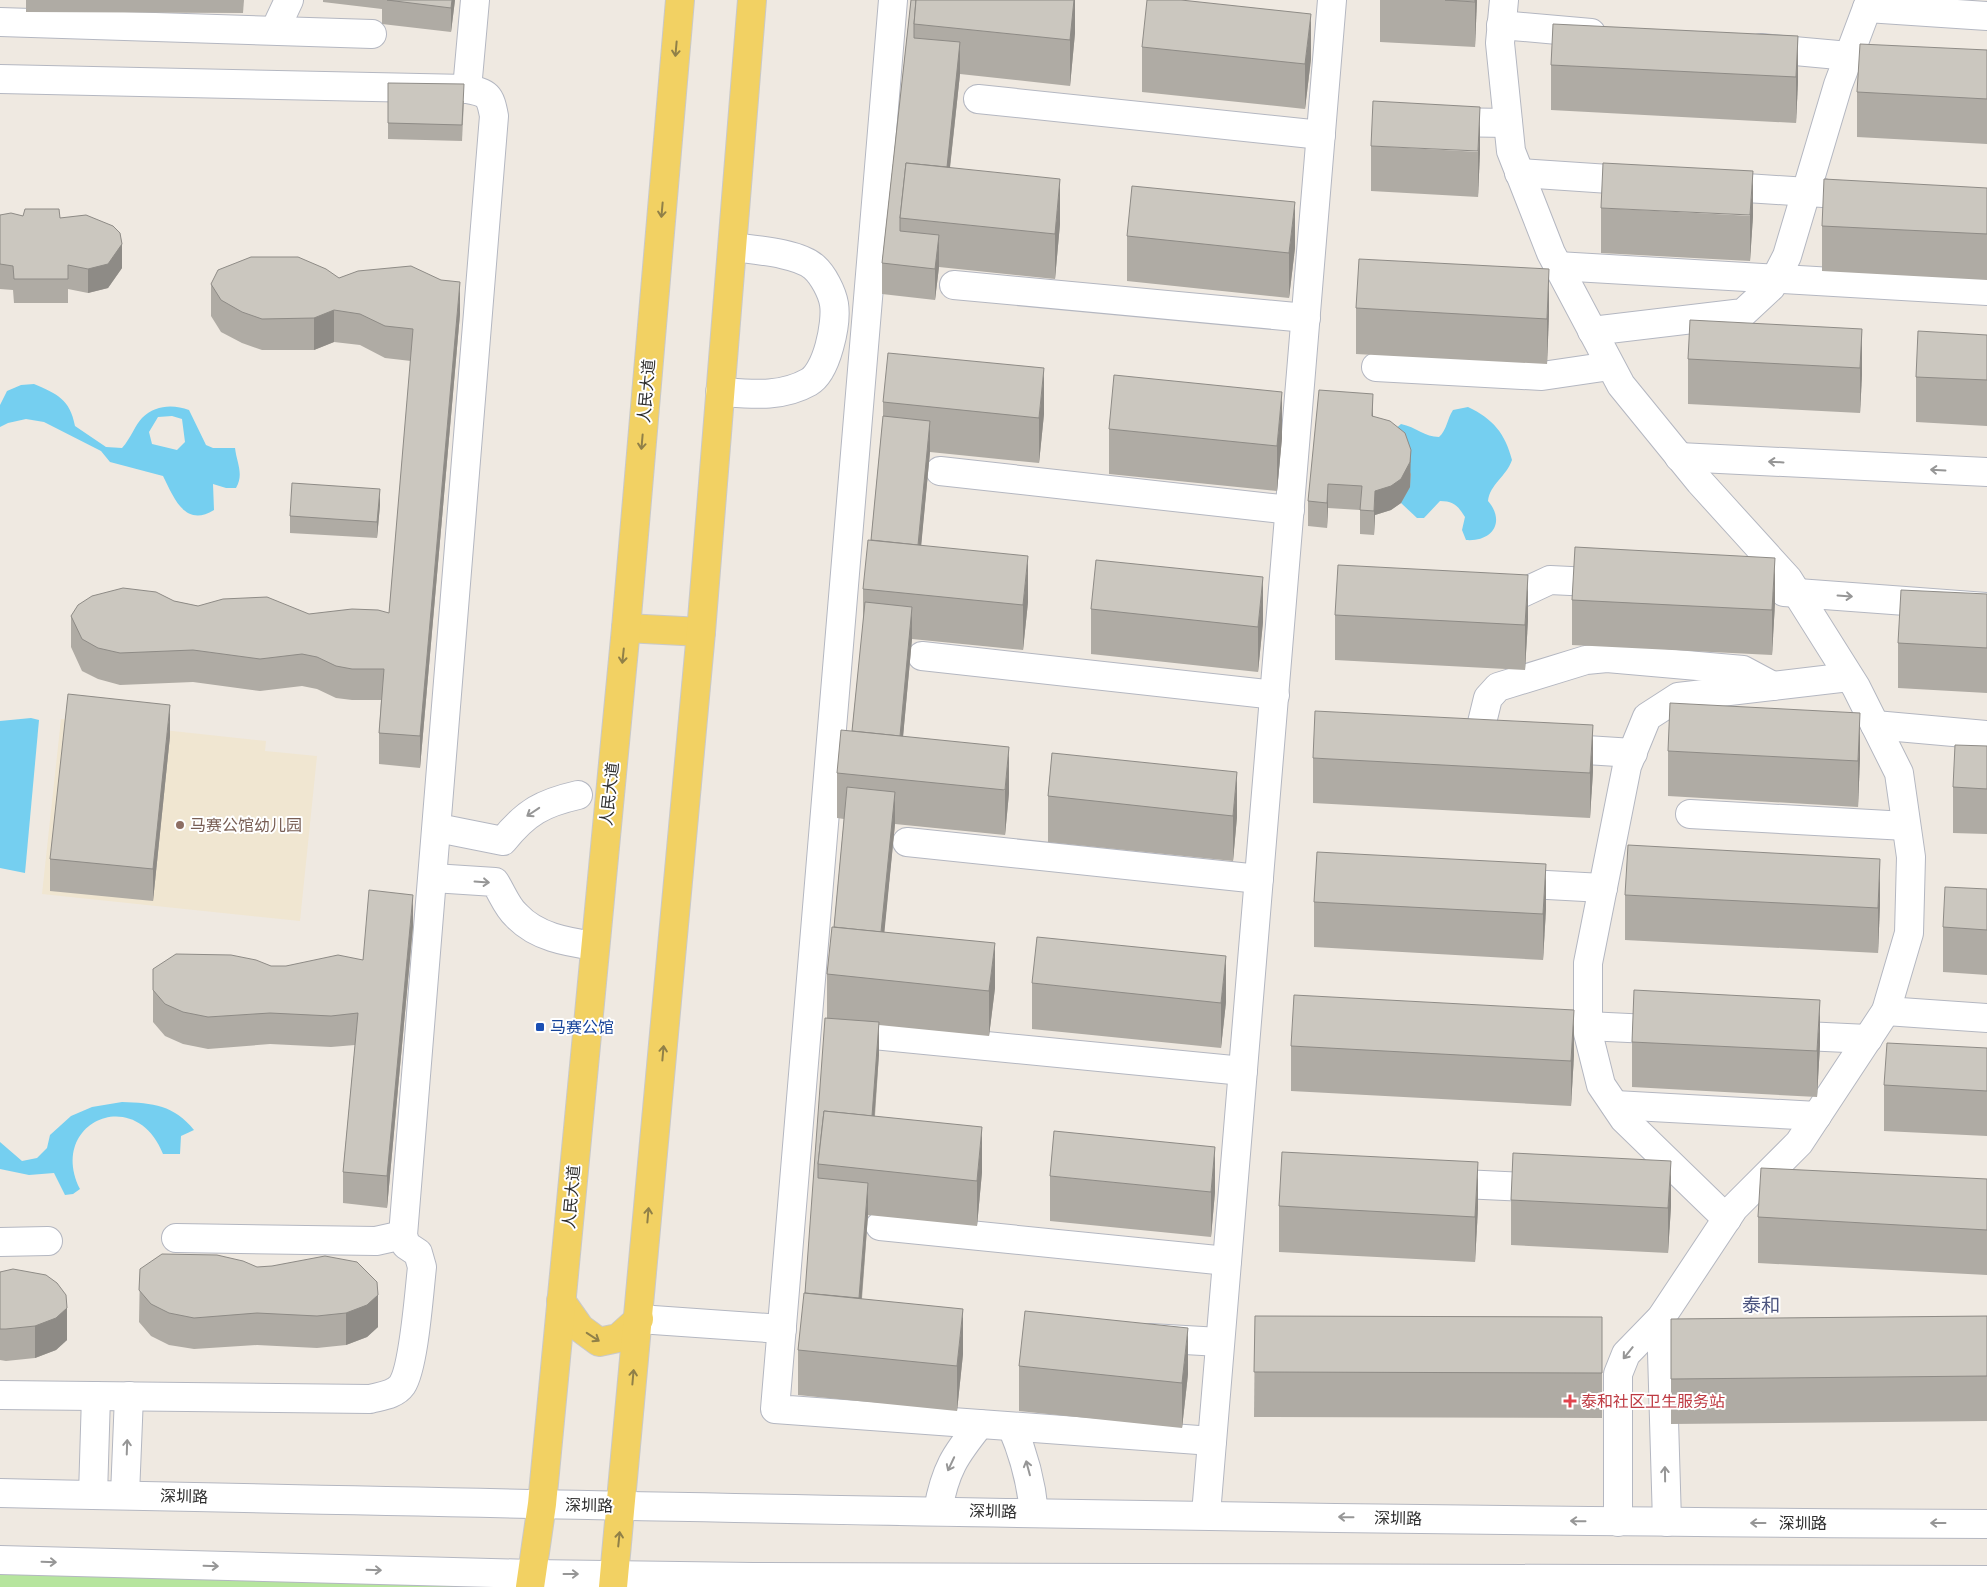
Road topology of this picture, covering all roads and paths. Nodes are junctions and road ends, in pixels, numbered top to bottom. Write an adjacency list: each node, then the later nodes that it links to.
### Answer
1 (289, 0): 11 (street)
2 (475, 0): 17 (street)
3 (680, 0): 46 (main road, 人民大道, one-way to 46)
4 (752, 0): 25 (main road)
5 (893, 0): 32 (street)
6 (1332, 0): 21 (street)
7 (1869, 4): 9 (street); 15 (street)
8 (1503, 12): 13 (street); 20 (street)
9 (1987, 16)
10 (0, 22): 11 (street)
11 (275, 30): 12 (street)
12 (372, 34)
13 (1621, 35)
14 (1740, 46): 15 (street)
15 (1849, 56): 23 (street)
16 (0, 79): 17 (street)
17 (467, 89): 60 (street)
18 (978, 99): 21 (street)
19 (1419, 121): 20 (street)
20 (1508, 123): 22 (street)
21 (1321, 135): 30 (street)
22 (1520, 173): 23 (street); 26 (street)
23 (1806, 192): 24 (street); 27 (street)
24 (1844, 194)
25 (733, 247): 31 (street); 36 (main road)
26 (1552, 275): 27 (street); 33 (street)
27 (1775, 279): 29 (street); 33 (street)
28 (954, 286): 30 (street)
29 (1987, 291)
30 (1306, 318): 40 (street)
31 (834, 328): 32 (street); 36 (street)
32 (865, 330): 69 (street)
33 (1592, 331): 34 (street)
34 (1610, 366): 35 (street); 37 (street)
35 (1376, 367)
36 (720, 392): 47 (main road)
37 (1679, 457): 39 (street, one-way to 37); 44 (street)
38 (940, 471): 40 (street)
39 (1987, 472)
40 (1290, 510): 51 (street)
41 (1639, 585): 43 (street)
42 (1757, 591): 44 (street)
43 (1471, 592)
44 (1796, 593): 45 (street, one-way to 45); 49 (street)
45 (1987, 606)
46 (626, 628): 47 (main road); 66 (main road, 人民大道, one-way to 66)
47 (701, 632): 90 (main road, one-way to 47)
48 (922, 656): 51 (street)
49 (1850, 677): 50 (street); 52 (street)
50 (1773, 686): 55 (street); 56 (street)
51 (1274, 694): 63 (street)
52 (1875, 725): 53 (street); 59 (street)
53 (1987, 735)
54 (1449, 741): 55 (street)
55 (1477, 743): 56 (street)
56 (1633, 753): 65 (street)
57 (578, 796): 60 (street, one-way to 60)
58 (1690, 814): 59 (street)
59 (1906, 826): 67 (street)
60 (438, 828): 62 (street)
61 (907, 842): 63 (street)
62 (434, 878): 66 (street, one-way to 66); 84 (street)
63 (1259, 879): 75 (street)
64 (1484, 881): 65 (street)
65 (1603, 888): 70 (street)
66 (594, 946): 89 (main road, 人民大道)
67 (1886, 1011): 68 (street); 74 (street)
68 (1987, 1018)
69 (807, 1028): 75 (street); 92 (street)
70 (1588, 1030): 71 (street); 72 (street); 76 (street)
71 (1694, 1031)
72 (1559, 1032)
73 (1762, 1034): 74 (street)
74 (1868, 1039): 77 (street)
75 (1243, 1071): 88 (street)
76 (1615, 1106): 77 (street); 81 (street)
77 (1817, 1116): 82 (street)
78 (1414, 1182): 79 (street)
79 (1573, 1190)
80 (1662, 1194): 81 (street)
81 (1702, 1195): 82 (street)
82 (1727, 1219): 91 (street)
83 (880, 1226): 88 (street)
84 (403, 1235): 85 (street); 97 (street)
85 (176, 1238)
86 (48, 1241): 87 (street)
87 (0, 1242)
88 (1227, 1261): 94 (street)
89 (561, 1301): 90 (main road, one-way to 90); 104 (main road, 人民大道)
90 (639, 1318): 92 (street); 105 (main road, one-way to 90)
91 (1661, 1318): 109 (street, one-way to 109); 110 (street, one-way to 91)
92 (782, 1329): 98 (street)
93 (1122, 1336): 94 (street)
94 (1220, 1342): 100 (street)
95 (0, 1396): 96 (street)
96 (96, 1396): 97 (street); 102 (street)
97 (129, 1396): 103 (street, one-way to 97)
98 (980, 1424): 99 (street); 106 (street, one-way to 106)
99 (1012, 1427): 100 (street); 107 (street, one-way to 99)
100 (1212, 1442): 108 (street)
101 (0, 1493): 102 (street, 深圳路)
102 (93, 1495): 103 (street, 深圳路)
103 (126, 1495): 104 (street, 深圳路)
104 (542, 1504): 105 (street, 深圳路); 114 (main road, 人民大道)
105 (622, 1506): 106 (street, 深圳路); 115 (main road, one-way to 105)
106 (938, 1510): 107 (street, 深圳路)
107 (1034, 1512): 108 (street, 深圳路)
108 (1206, 1514): 109 (street, 深圳路, one-way to 108)
109 (1618, 1522): 110 (street, 深圳路)
110 (1667, 1522): 111 (street, 深圳路, one-way to 110)
111 (1987, 1524)
112 (0, 1560): 114 (street, one-way to 114)
113 (1987, 1580): 116 (street)
114 (531, 1581): 115 (street, one-way to 115)
115 (614, 1581): 116 (street)
116 (1088, 1582)

